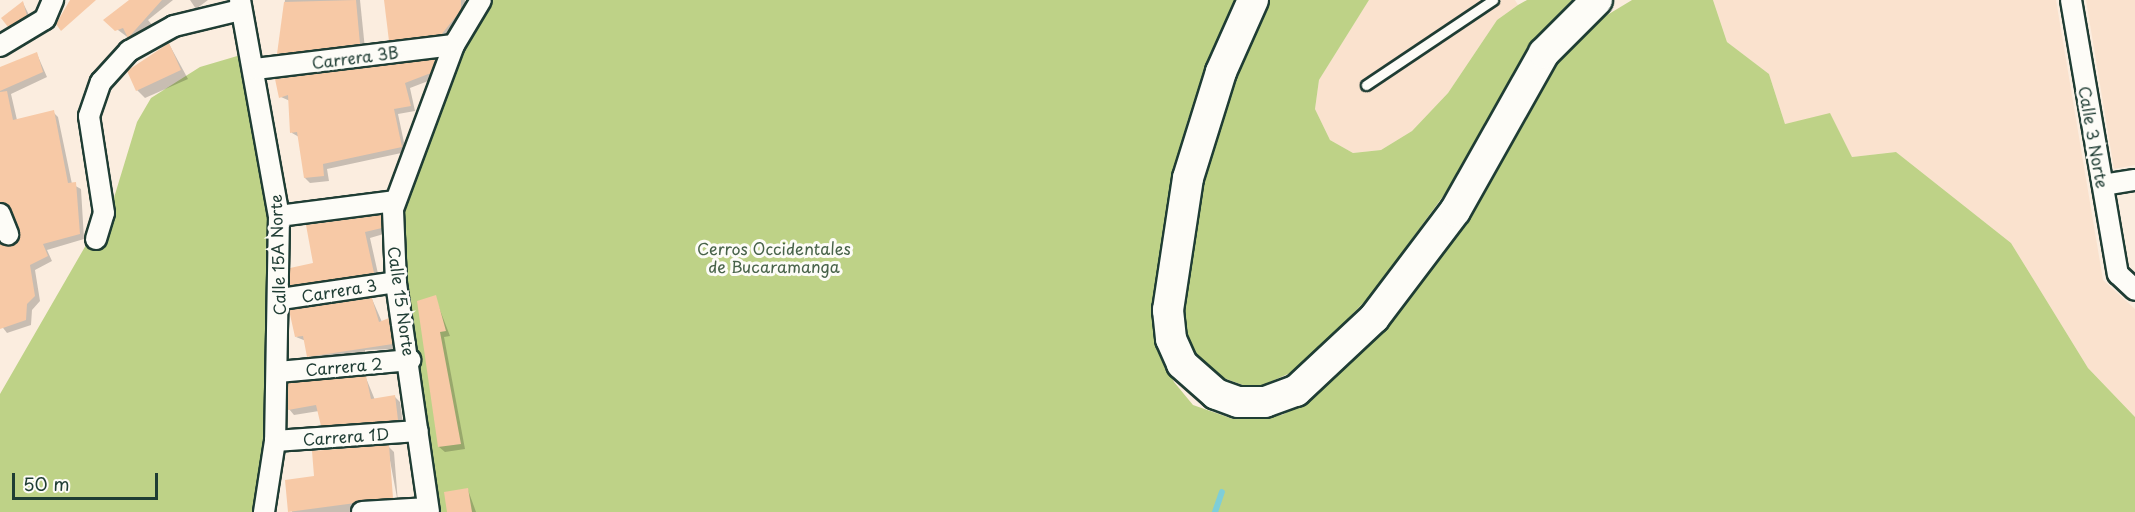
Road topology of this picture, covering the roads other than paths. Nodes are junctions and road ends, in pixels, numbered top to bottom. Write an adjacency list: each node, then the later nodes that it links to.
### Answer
1 (53, 0): 9 (street)
2 (481, 0): 8 (street, Calle 15 Norte)
3 (1253, 0): 5 (main road)
4 (1493, 0): 11 (lane)
5 (1597, 0)
6 (2071, 0): 13 (street, Calle 3 Norte)
7 (240, 5): 10 (street, Calle 15A Norte); 18 (street)
8 (454, 45): 10 (street, Carrera 3B); 14 (street, Calle 15 Norte)
9 (0, 46)
10 (255, 69): 16 (street, Calle 15A Norte)
11 (1366, 85)
12 (2135, 180): 13 (street)
13 (2103, 185): 20 (street, Calle 3 Norte)
14 (394, 201): 16 (street); 19 (street, Calle 15 Norte)
15 (0, 214): 17 (street)
16 (279, 216): 21 (street, Calle 15A Norte)
17 (8, 234)
18 (96, 239)
19 (396, 282): 21 (street, Carrera 3); 22 (street, Calle 15 Norte)
20 (2135, 290)
21 (281, 299): 23 (street, Calle 15A Norte)
22 (410, 360): 23 (street, Carrera 2); 24 (street, Calle 15 Norte)
23 (278, 372): 25 (street, Calle 15A Norte)
24 (418, 431): 25 (street, Carrera 1D); 26 (street, Calle 15 Norte)
25 (275, 441): 27 (street, Calle 15A Norte)
26 (429, 510): 28 (street)
27 (264, 512)
28 (362, 512)

